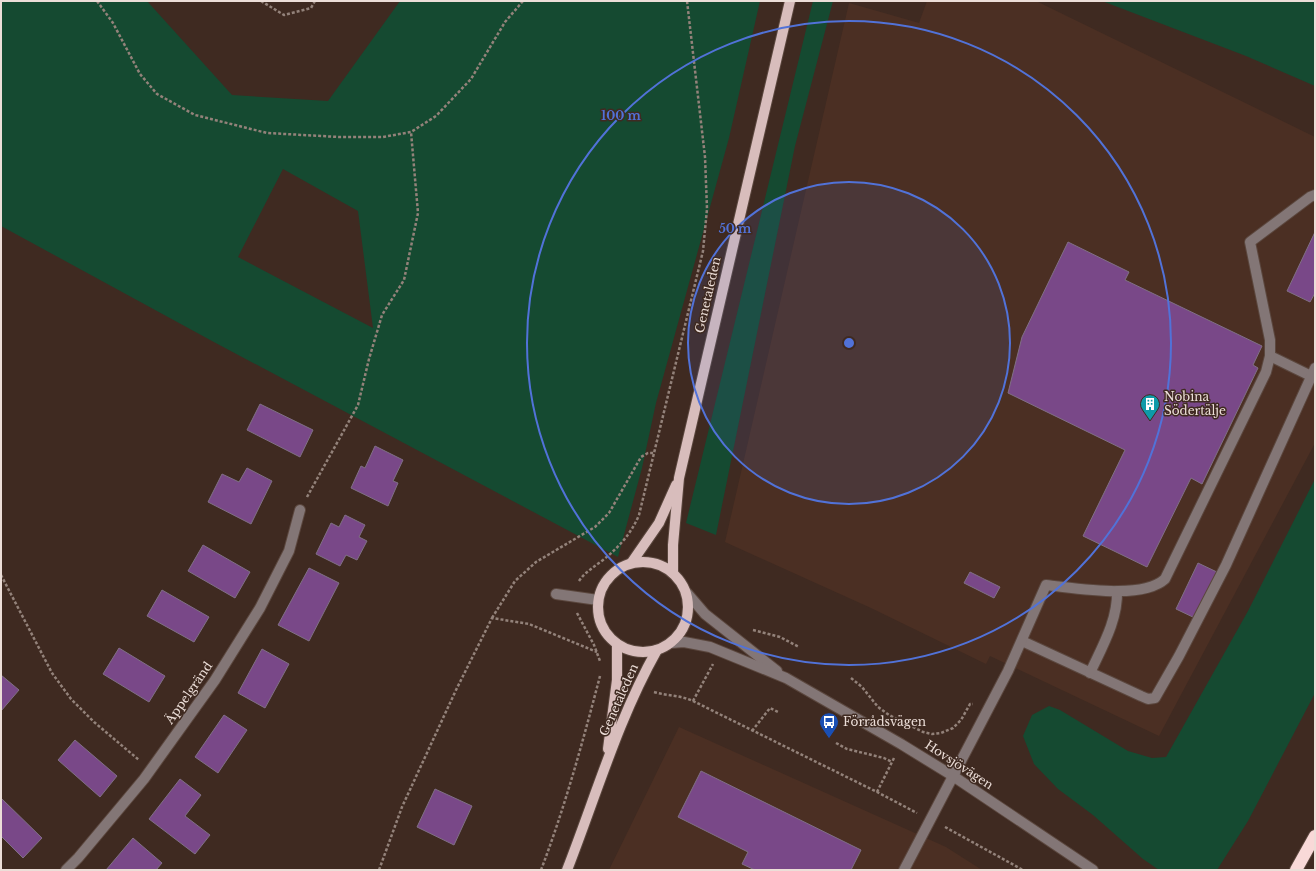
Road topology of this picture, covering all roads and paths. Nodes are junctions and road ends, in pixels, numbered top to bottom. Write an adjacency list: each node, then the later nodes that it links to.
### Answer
1 (97, 1): 7 (path)
2 (261, 1): 3 (path)
3 (315, 1)
4 (523, 1): 7 (path)
5 (687, 1): 11 (path)
6 (790, 1): 12 (main road, Genetaleden)
7 (411, 132): 13 (path)
8 (1315, 195): 9 (street)
9 (1270, 356): 10 (street); 17 (street)
10 (1313, 372): 29 (street)
11 (655, 452): 20 (path); 22 (path)
12 (679, 478): 14 (main road, Genetaleden); 15 (main road, Genetaleden)
13 (300, 510): 40 (street, Äppelgränd)
14 (632, 562): 15 (main road); 21 (main road)
15 (673, 573): 19 (main road)
16 (1, 575): 40 (path)
17 (1117, 591): 23 (street); 29 (street)
18 (556, 594): 20 (street)
19 (687, 594): 24 (main road); 30 (street, Hovsjövägen)
20 (575, 596): 21 (street); 27 (path)
21 (598, 600): 25 (main road)
22 (492, 618): 27 (path); 45 (path)
23 (1022, 641): 29 (street); 34 (street)
24 (671, 643): 26 (main road); 30 (street, Hovsjövägen)
25 (617, 644): 26 (main road); 32 (main road, Genetaleden)
26 (657, 650): 33 (main road, Genetaleden)
27 (597, 652): 28 (path)
28 (601, 667)
29 (1090, 673)
30 (786, 678): 41 (street, Hovsjövägen)
31 (851, 678): 34 (path)
32 (617, 680): 38 (main road, Genetaleden); 46 (path)
33 (638, 686): 36 (path); 38 (main road, Genetaleden)
34 (991, 704): 41 (street)
35 (778, 712): 36 (path)
36 (752, 731): 42 (path)
37 (836, 743): 39 (path)
38 (606, 762): 47 (main road, Genetaleden)
39 (892, 762)
40 (151, 770): 44 (street, Äppelgränd)
41 (953, 776): 42 (street); 50 (street, Hovsjövägen)
42 (930, 820): 48 (street); 49 (path)
43 (1315, 836): 51 (highway)
44 (66, 870)
45 (379, 870)
46 (541, 870)
47 (567, 870)
48 (904, 870)
49 (1023, 870)
50 (1093, 870)
51 (1296, 870)

